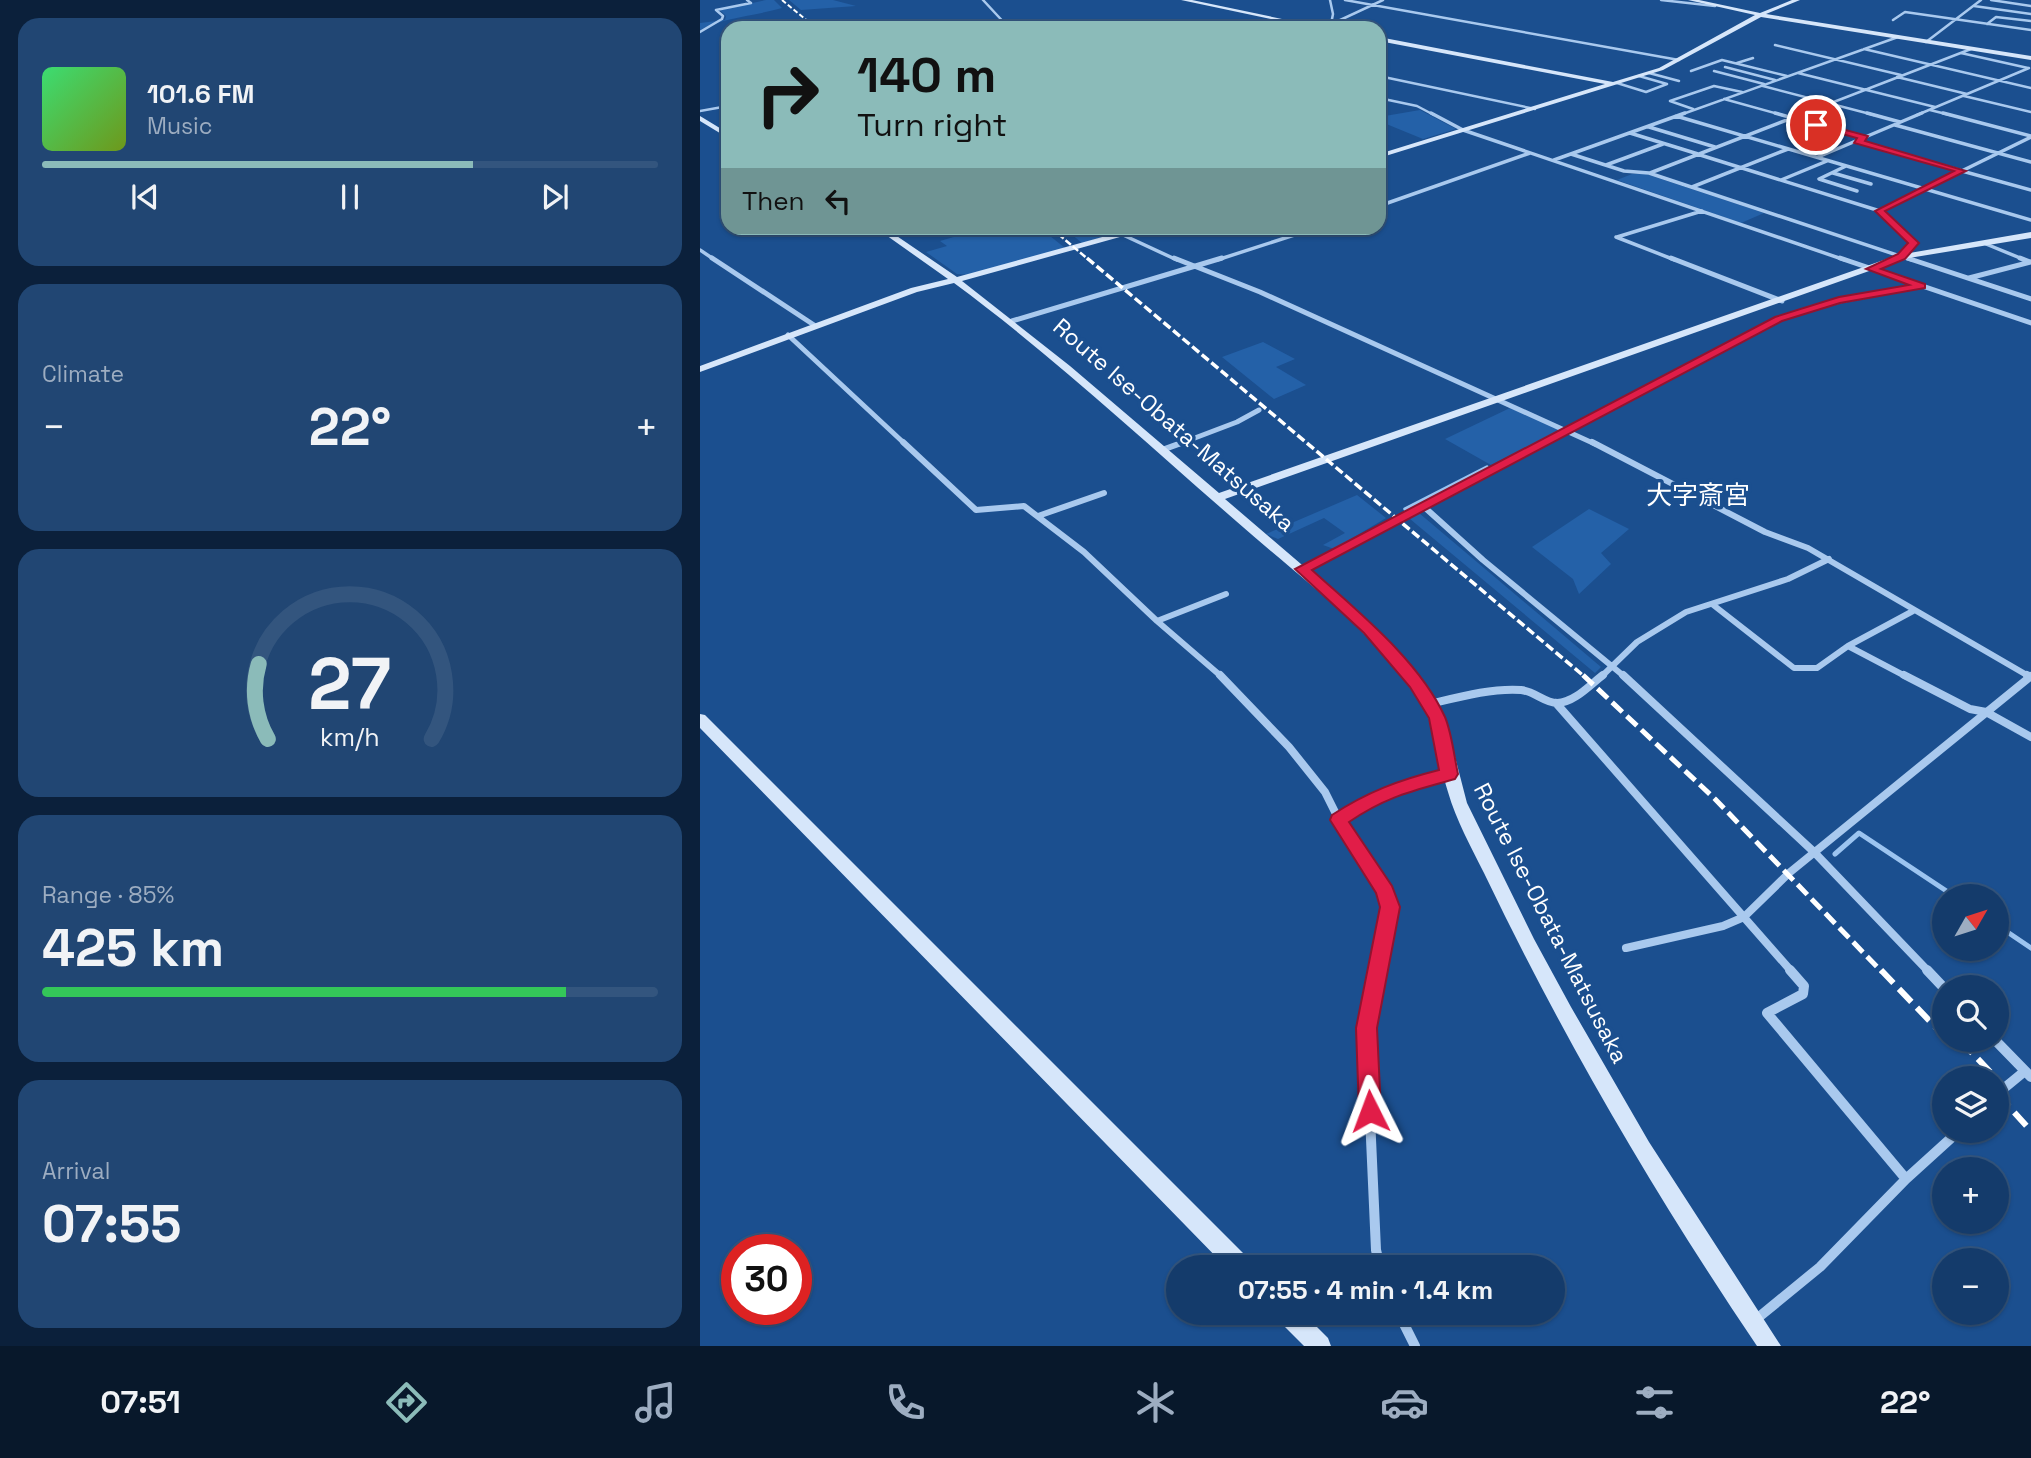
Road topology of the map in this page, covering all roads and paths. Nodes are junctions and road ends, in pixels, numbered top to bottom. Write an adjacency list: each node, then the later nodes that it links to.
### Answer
1 (747, 0): 28 (street)
2 (983, 0): 21 (street)
3 (1184, 0): 22 (street)
4 (1329, 0): 23 (street)
5 (1345, 0): 12 (street)
6 (1383, 0): 12 (street)
7 (1661, 0): 13 (street)
8 (1691, 0): 13 (street)
9 (1797, 0): 18 (street)
10 (1982, 0): 14 (street)
11 (1991, 0): 15 (street)
12 (1372, 5): 24 (street); 39 (street)
13 (1715, 6): 18 (street)
14 (1974, 6): 16 (street); 19 (street)
15 (2031, 6): 16 (street)
16 (2024, 13): 17 (street)
17 (2031, 14)
18 (1761, 15): 29 (street); 39 (street)
19 (1956, 19): 20 (street); 26 (street); 31 (street)
20 (1893, 20)
21 (1002, 21)
22 (1288, 21)
23 (1332, 21)
24 (1337, 21)
25 (2031, 21): 26 (street)
26 (1987, 24): 27 (street)
27 (2031, 30)
28 (700, 32)
29 (1898, 37): 31 (street); 33 (street)
30 (1386, 40): 55 (street)
31 (1926, 42): 34 (street)
32 (1775, 45): 38 (street)
33 (1864, 49): 38 (street); 41 (street)
34 (1971, 49): 35 (street); 37 (street)
35 (1961, 52): 41 (street); 43 (street)
36 (1753, 58): 40 (street)
37 (2031, 58)
38 (1836, 59): 47 (street); 50 (street)
39 (1679, 60): 46 (street)
40 (1734, 63): 44 (street); 49 (street)
41 (1929, 65): 50 (street); 54 (street)
42 (1725, 67): 52 (street)
43 (2030, 69): 54 (street)
44 (1690, 71)
45 (1714, 71): 56 (street)
46 (1649, 73): 48 (street); 53 (street)
47 (1798, 73): 49 (street); 58 (street)
48 (1639, 76): 55 (street); 55 (street)
49 (1787, 76): 52 (street)
50 (1899, 76): 58 (street); 60 (street)
51 (1386, 77): 66 (street)
52 (1776, 80): 56 (street)
53 (1679, 81)
54 (2000, 81): 57 (street); 60 (street)
55 (1616, 84): 66 (street)
56 (1763, 85): 59 (street); 63 (street)
57 (2031, 88)
58 (1864, 90): 63 (street); 65 (street)
59 (1743, 92): 62 (street); 67 (street)
60 (1965, 95): 65 (street); 70 (street)
61 (1386, 99): 77 (street)
62 (1724, 99): 67 (street); 73 (street)
63 (1829, 103): 73 (street); 74 (street)
64 (721, 107): 69 (street)
65 (1936, 108): 68 (street)
66 (1535, 109): 77 (street)
67 (1695, 110): 71 (street)
68 (1929, 110): 74 (street); 81 (street)
69 (700, 111)
70 (2031, 112)
71 (1676, 116): 76 (street); 80 (street)
72 (700, 118): 78 (street)
73 (1791, 118): 80 (street); 82 (street)
74 (1900, 122): 75 (street)
75 (1894, 125): 82 (street); 88 (street)
76 (1648, 126): 79 (street); 85 (street)
77 (1463, 130): 87 (street); 89 (street)
78 (721, 132)
79 (1629, 133): 84 (street); 90 (street)
80 (1744, 136): 85 (street); 86 (street)
81 (2031, 137): 88 (street)
82 (1865, 138): 83 (street)
83 (1857, 142): 92 (street); 99 (street)
84 (1664, 144): 91 (street); 96 (street)
85 (1715, 147): 91 (street)
86 (1789, 149): 92 (street); 98 (street)
87 (1530, 153): 93 (street); 108 (street)
88 (1998, 153): 95 (street); 99 (street)
89 (1386, 154)
90 (1571, 154): 93 (street); 96 (street)
91 (1698, 154): 98 (street); 100 (street)
92 (1818, 158): 94 (street)
93 (1553, 160): 109 (street)
94 (1827, 160): 97 (street); 102 (street)
95 (2031, 162)
96 (1606, 165): 100 (street)
97 (1847, 166): 101 (street); 105 (street)
98 (1741, 168): 102 (street); 104 (street)
99 (1962, 171): 105 (street); 106 (street)
100 (1649, 173): 104 (street)
101 (1833, 173): 103 (street); 107 (street)
102 (1781, 180): 110 (street)
103 (1871, 184)
104 (1691, 187): 119 (street)
105 (1924, 189): 110 (street); 111 (street)
106 (2031, 190)
107 (1857, 191)
108 (1386, 204)
109 (1702, 211): 122 (street); 127 (street)
110 (1880, 211): 119 (street)
111 (2031, 220)
112 (890, 235): 124 (street, Route Ise-Obata-Matsusaka)
113 (1117, 235): 124 (street)
114 (1123, 235): 121 (street)
115 (1294, 235): 121 (street)
116 (2031, 235): 117 (street)
117 (1986, 244): 119 (street); 120 (street)
118 (700, 250): 130 (street)
119 (1901, 257): 122 (street); 123 (street)
120 (2031, 262): 123 (street)
121 (1193, 267): 128 (street); 133 (street)
122 (1871, 269): 125 (street); 127 (street)
123 (1968, 278): 126 (street)
124 (957, 280): 128 (street, Route Ise-Obata-Matsusaka); 130 (street)
125 (1922, 286): 129 (street); 135 (street)
126 (2030, 297)
127 (1782, 301): 133 (street)
128 (1012, 321): 136 (street, Route Ise-Obata-Matsusaka)
129 (2031, 323)
130 (814, 325): 131 (street)
131 (788, 335): 132 (street); 140 (street)
132 (700, 369)
133 (1501, 399): 135 (street); 138 (street)
134 (1259, 410): 136 (street)
135 (1569, 430): 139 (street); 141 (street)
136 (1162, 450): 138 (street, Route Ise-Obata-Matsusaka)
137 (1104, 493): 140 (street)
138 (1217, 498): 142 (street, Route Ise-Obata-Matsusaka)
139 (1422, 505): 142 (street); 148 (street)
140 (1038, 516): 146 (street)
141 (1829, 559): 144 (street); 145 (street)
142 (1303, 569): 151 (street, Route Ise-Obata-Matsusaka)
143 (1226, 594): 146 (street)
144 (1712, 604): 147 (street); 148 (street)
145 (1913, 611): 147 (street); 149 (street)
146 (1157, 621): 156 (street)
147 (1848, 646): 152 (street)
148 (1612, 668): 150 (street); 157 (street)
149 (2031, 676): 152 (street)
150 (1556, 703): 151 (street); 158 (street)
151 (1430, 704): 155 (street, Route Ise-Obata-Matsusaka)
152 (1986, 712): 154 (street); 157 (street)
153 (700, 719): 166 (street)
154 (2031, 737)
155 (1449, 774): 156 (street); 168 (street, Route Ise-Obata-Matsusaka)
156 (1339, 820): 167 (street)
157 (1814, 852): 158 (street); 160 (street)
158 (1744, 917): 159 (street); 165 (street)
159 (1626, 948)
160 (1932, 975)
161 (2007, 1052): 162 (street)
162 (2028, 1074): 163 (street)
163 (2009, 1086)
164 (1946, 1143): 165 (street)
165 (1906, 1180): 168 (street)
166 (1229, 1255)
167 (1377, 1255)
168 (1754, 1322): 173 (street, Route Ise-Obata-Matsusaka)
169 (1299, 1325): 171 (street)
170 (1404, 1325): 172 (street)
171 (1320, 1346)
172 (1415, 1346)
173 (1770, 1346)

